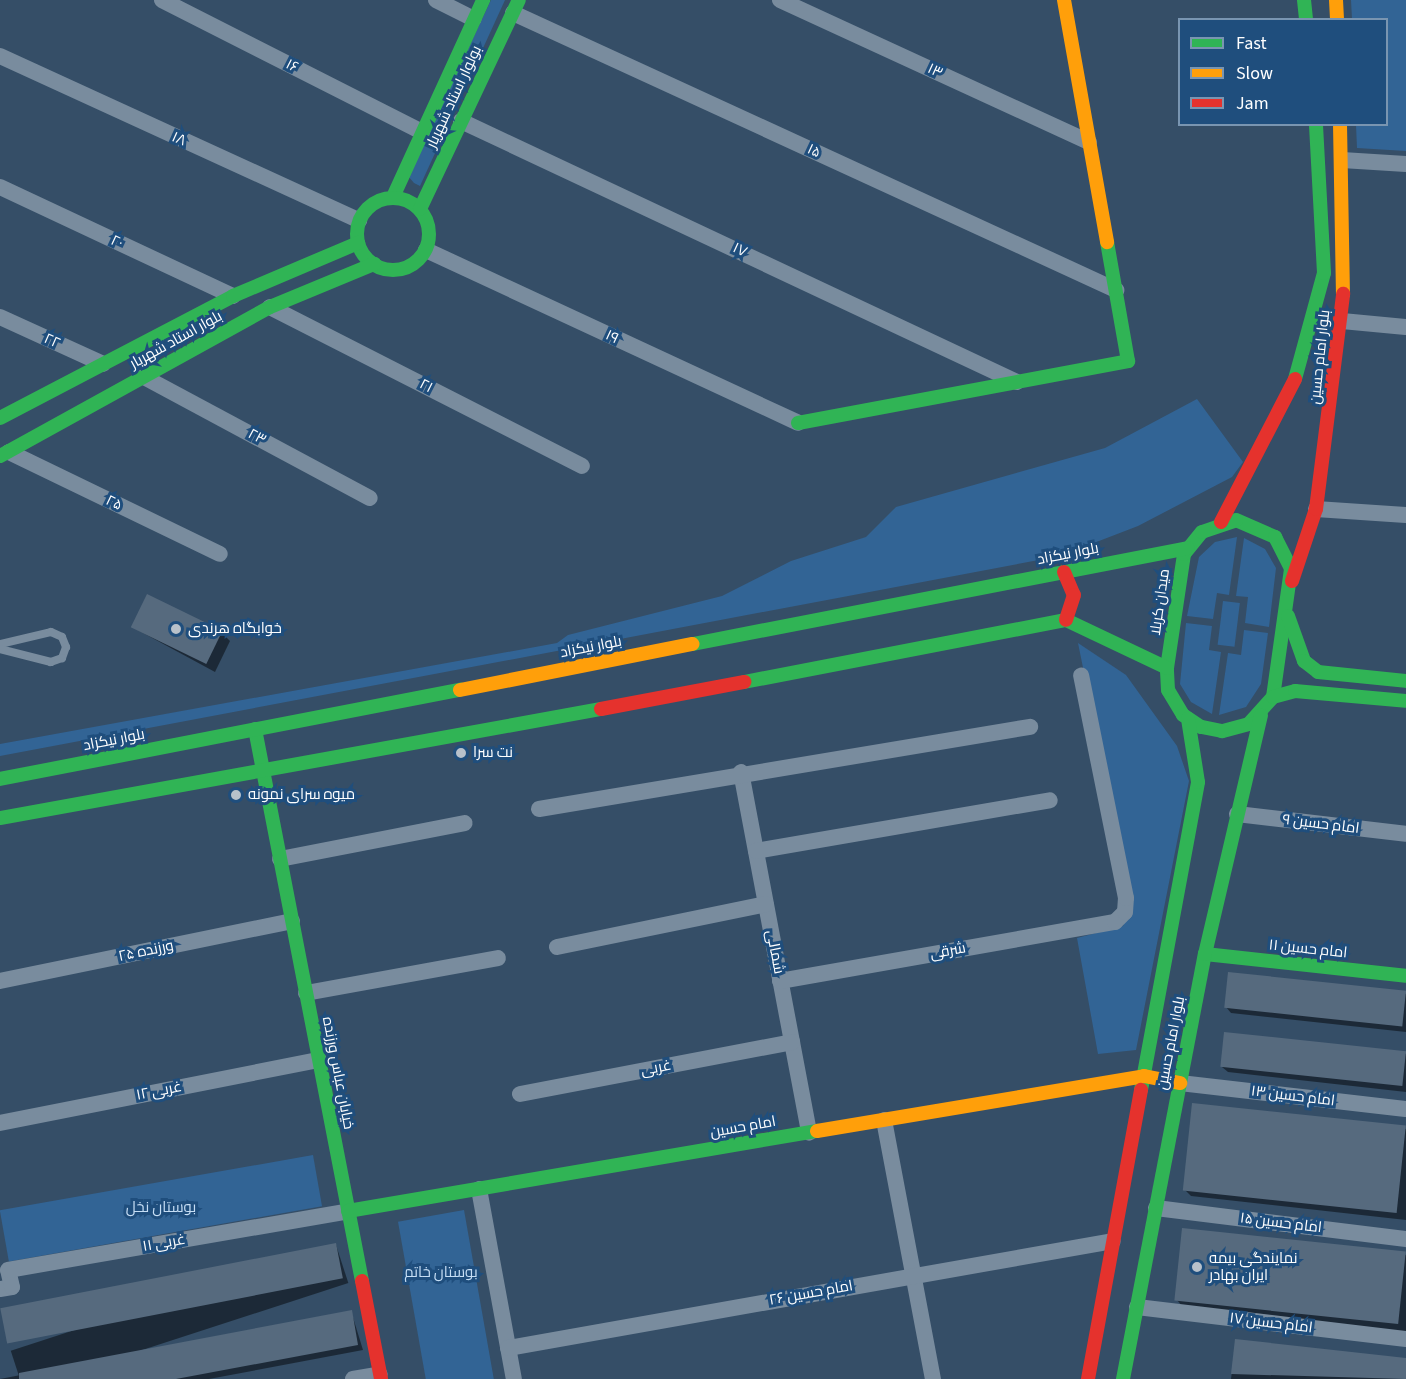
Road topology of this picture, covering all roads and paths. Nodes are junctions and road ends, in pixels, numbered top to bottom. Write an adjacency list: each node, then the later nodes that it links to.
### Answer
1 (162, 0): 16 (street, ۱۶)
2 (436, 0): 11 (street)
3 (483, 0): 11 (main road, بولوار استاد شهریار)
4 (780, 0): 17 (street, ۱۳)
5 (1304, 0): 9 (main road)
6 (1336, 0): 10 (main road)
7 (1061, 2): 17 (main road)
8 (516, 6): 13 (main road, بولوار استاد شهریار); 27 (street, ۱۵)
9 (1306, 18)
10 (1337, 18)
11 (474, 19): 16 (main road, بولوار استاد شهریار)
12 (0, 56): 23 (street, ۱۸)
13 (461, 121): 22 (main road, بولوار استاد شهریار); 35 (street, ۱۷)
14 (1316, 126): 43 (main road, بلوار امام حسین)
15 (1340, 126): 18 (main road, بلوار امام حسین)
16 (422, 132): 21 (main road, بولوار استاد شهریار)
17 (1089, 142): 27 (main road)
18 (1342, 160): 19 (street); 31 (main road, بلوار امام حسین)
19 (1406, 164)
20 (0, 188): 28 (street, ۲۰)
21 (393, 197): 22 (main road); 23 (main road)
22 (420, 209): 25 (main road)
23 (359, 220): 24 (main road)
24 (358, 243): 26 (main road); 28 (main road, بلوار استاد شهریار)
25 (426, 250): 26 (main road); 37 (street, ۱۹)
26 (374, 264): 29 (main road, بلوار استاد شهریار)
27 (1116, 290): 35 (main road)
28 (233, 296): 33 (main road, بلوار استاد شهریار)
29 (270, 307): 34 (main road, بلوار استاد شهریار); 39 (street, ۲۱)
30 (0, 317): 33 (street, ۲۲)
31 (1342, 321): 32 (street); 41 (main road, بلوار امام حسین)
32 (1406, 327)
33 (103, 364): 36 (main road, بلوار استاد شهریار)
34 (144, 376): 38 (main road, بلوار استاد شهریار); 40 (street, ۲۳)
35 (1017, 382): 37 (main road)
36 (0, 418)
37 (798, 423)
38 (4, 454): 45 (street, ۲۵)
39 (582, 466)
40 (370, 498)
41 (1316, 509): 42 (street); 47 (main road, بلوار امام حسین)
42 (1406, 515)
43 (1221, 522): 44 (main road); 47 (main road)
44 (1188, 548): 46 (main road, بلوار نیکزاد); 51 (main road, میدان کربلا)
45 (220, 554)
46 (1064, 572): 49 (main road); 59 (main road, بلوار نیکزاد)
47 (1288, 587): 48 (main road)
48 (1286, 609): 53 (main road); 54 (main road)
49 (1066, 620): 51 (main road); 61 (main road)
50 (0, 646): 50 (lane)
51 (1167, 668): 57 (main road, میدان کربلا)
52 (1081, 675): 78 (street, شرقی)
53 (1406, 681)
54 (1273, 697): 55 (main road); 56 (main road)
55 (1406, 701)
56 (1261, 715): 57 (main road); 65 (main road, بلوار امام حسین)
57 (1188, 719): 82 (main road, بلوار امام حسین)
58 (1030, 728): 60 (street)
59 (255, 729): 61 (main road, خیابان عباس ورزنده); 62 (main road, بلوار نیکزاد)
60 (741, 772): 64 (street); 69 (street, شمالی)
61 (263, 774): 66 (main road); 70 (main road, خیابان عباس ورزنده)
62 (0, 779)
63 (1050, 800): 69 (street)
64 (539, 809)
65 (1237, 814): 68 (street, امام حسین ۹); 74 (main road, بلوار امام حسین)
66 (0, 818)
67 (465, 823): 70 (street)
68 (1406, 834)
69 (756, 851): 71 (street, شمالی)
70 (279, 859): 72 (main road, خیابان عباس ورزنده)
71 (766, 904): 73 (street); 78 (street, شمالی)
72 (292, 921): 77 (street, ورزنده ۲۵); 79 (main road, خیابان عباس ورزنده)
73 (557, 947)
74 (1205, 954): 76 (main road, امام حسین ۱۱); 83 (main road, بلوار امام حسین)
75 (498, 958): 79 (street)
76 (1406, 976)
77 (0, 981)
78 (780, 981): 80 (street, شمالی)
79 (306, 993): 81 (main road, خیابان عباس ورزنده)
80 (792, 1042): 84 (street, غربی); 88 (street, شمالی)
81 (319, 1060): 87 (street, غربی ۱۲); 91 (main road, خیابان عباس ورزنده)
82 (1144, 1076): 83 (main road); 86 (main road, امام حسین); 93 (main road, بلوار امام حسین)
83 (1180, 1083): 85 (street, امام حسین ۱۳); 90 (main road, بلوار امام حسین)
84 (520, 1094)
85 (1406, 1109)
86 (884, 1120): 88 (main road, امام حسین); 94 (street)
87 (0, 1123)
88 (809, 1133): 89 (main road, امام حسین)
89 (479, 1189): 91 (main road, امام حسین); 98 (street)
90 (1156, 1208): 92 (street, امام حسین ۱۵); 96 (main road, بلوار امام حسین)
91 (348, 1210): 95 (street, غربی ۱۱); 99 (main road, خیابان عباس ورزنده)
92 (1406, 1239)
93 (1113, 1241): 94 (street, امام حسین ۲۶); 103 (main road, بلوار امام حسین)
94 (913, 1274): 98 (street, امام حسین ۲۶); 102 (street)
95 (0, 1289)
96 (1137, 1307): 97 (street, امام حسین ۱۷); 104 (main road, بلوار امام حسین)
97 (1406, 1339)
98 (508, 1348): 101 (street)
99 (381, 1376): 100 (street)
100 (353, 1379)
101 (514, 1379)
102 (933, 1379)
103 (1088, 1379)
104 (1123, 1379)

